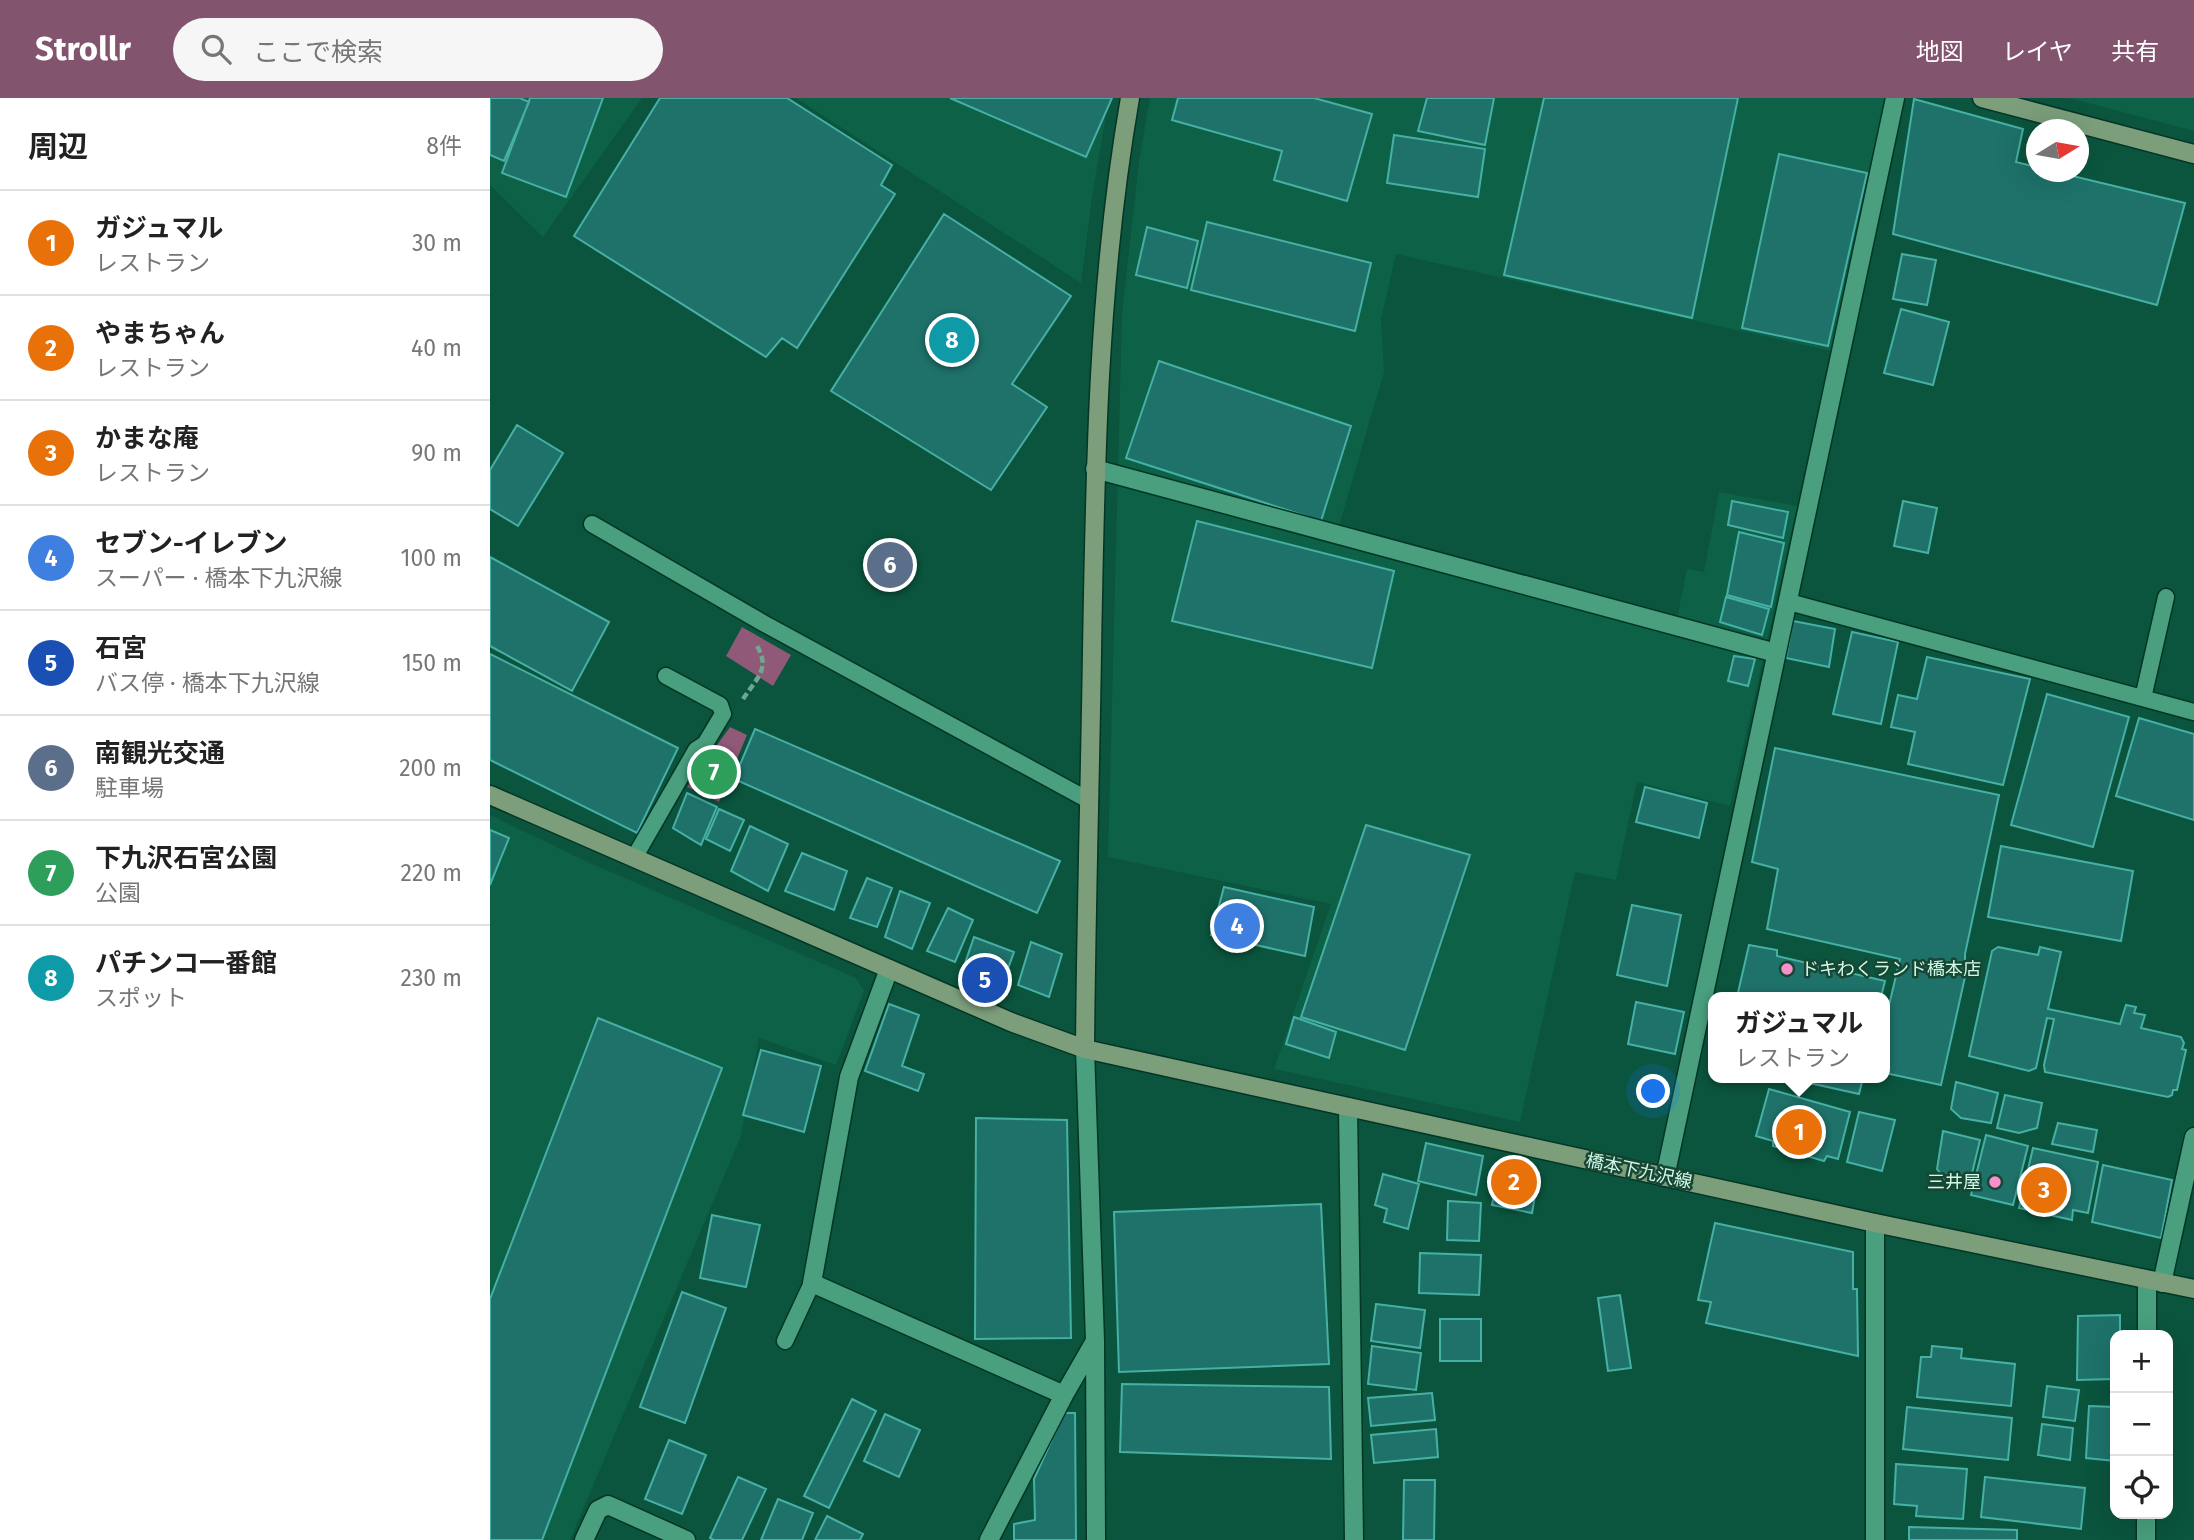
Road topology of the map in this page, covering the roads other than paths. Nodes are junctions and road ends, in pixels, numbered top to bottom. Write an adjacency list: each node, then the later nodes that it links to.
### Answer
1 (1130, 98): 5 (street)
2 (1895, 98): 8 (street)
3 (1982, 98): 4 (street)
4 (2194, 154)
5 (1095, 469): 9 (street); 14 (street)
6 (592, 524): 14 (lane)
7 (2166, 597): 11 (lane)
8 (1789, 602): 9 (street); 11 (lane)
9 (1776, 653): 20 (street)
10 (666, 676): 15 (lane)
11 (2143, 698): 12 (lane)
12 (2194, 712)
13 (490, 795): 15 (street, 橋本下九沢線)
14 (1090, 802): 17 (street)
15 (634, 858): 16 (street, 橋本下九沢線)
16 (888, 969): 17 (street, 橋本下九沢線); 23 (street)
17 (1085, 1049): 18 (street, 橋本下九沢線); 27 (street)
18 (1348, 1107): 20 (street, 橋本下九沢線); 34 (street)
19 (2194, 1137): 22 (street)
20 (1665, 1177): 21 (street, 橋本下九沢線)
21 (1875, 1223): 22 (street, 橋本下九沢線); 35 (street)
22 (2154, 1282): 24 (street, 橋本下九沢線); 25 (street)
23 (812, 1283): 26 (lane); 28 (street)
24 (2194, 1289)
25 (2148, 1330)
26 (785, 1341)
27 (1095, 1341): 28 (street); 33 (street)
28 (1063, 1395): 32 (street)
29 (2146, 1519): 36 (street)
30 (584, 1540): 31 (street)
31 (686, 1540)
32 (989, 1540)
33 (1096, 1540)
34 (1354, 1540)
35 (1875, 1540)
36 (2146, 1540)

